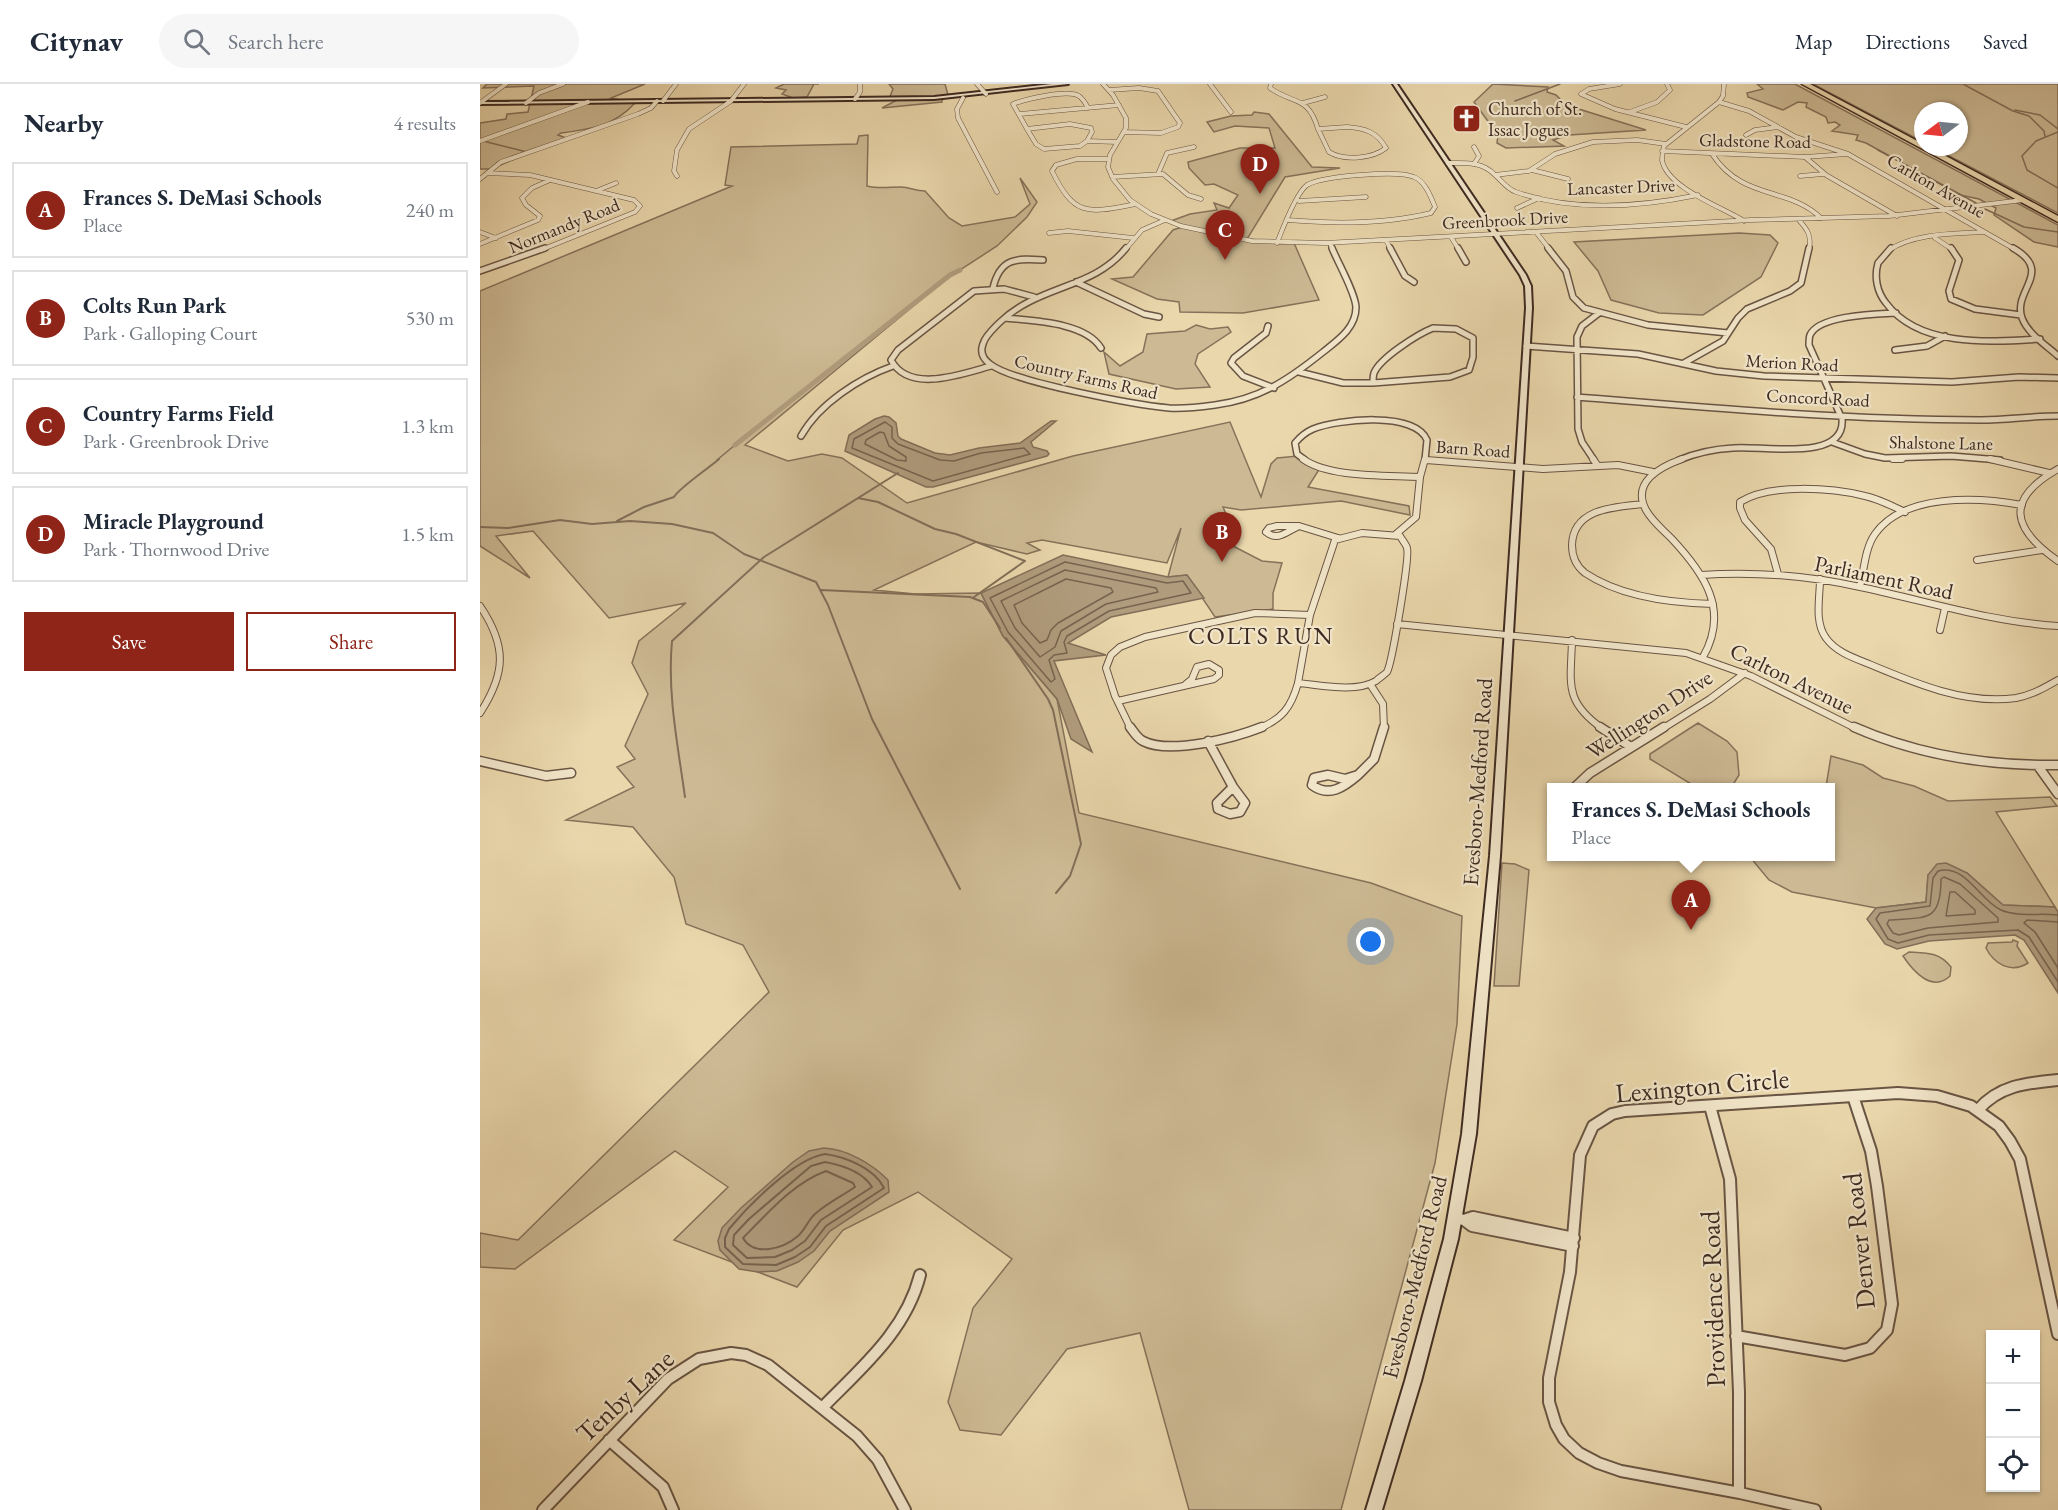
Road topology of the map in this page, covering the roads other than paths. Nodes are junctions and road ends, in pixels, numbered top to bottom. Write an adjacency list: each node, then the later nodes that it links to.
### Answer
1 (506, 84): 26 (street)
2 (563, 84): 27 (street)
3 (676, 84): 21 (street)
4 (744, 84): 22 (street)
5 (860, 84): 20 (street)
6 (977, 84): 17 (street)
7 (1066, 84): 17 (street)
8 (1103, 84): 16 (street)
9 (1209, 84): 32 (street)
10 (1271, 84): 28 (street)
11 (1395, 84): 54 (street, Evesboro-Medford Road)
12 (1620, 84): 33 (street)
13 (1667, 84): 33 (street)
14 (1724, 84): 25 (street)
15 (1805, 84): 44 (highway)
16 (1109, 90): 29 (street); 39 (street)
17 (986, 94): 19 (street)
18 (1325, 97): 28 (street)
19 (962, 98): 20 (street); 69 (street)
20 (855, 99): 22 (street)
21 (660, 101): 22 (street); 24 (street); 57 (street)
22 (731, 101): 60 (street)
23 (570, 102): 24 (street); 27 (street); 31 (street)
24 (588, 102): 31 (street)
25 (1719, 102): 35 (street); 36 (street, Carlton Avenue)
26 (480, 103): 27 (street)
27 (526, 103)
28 (1303, 103): 38 (street)
29 (1119, 105): 30 (street); 39 (street)
30 (1088, 108): 34 (street); 34 (street)
31 (567, 110): 41 (street)
32 (1231, 112)
33 (1630, 112): 35 (street)
34 (1020, 114): 37 (street)
35 (1686, 127): 45 (street)
36 (1778, 127): 40 (street); 50 (street, Carlton Avenue)
37 (1027, 129): 42 (street); 42 (street)
38 (1317, 129): 38 (street)
39 (1124, 132): 43 (street)
40 (1746, 135)
41 (480, 141)
42 (1087, 141): 43 (street)
43 (1118, 142): 53 (street)
44 (1914, 142)
45 (1666, 144): 48 (street); 56 (street)
46 (1194, 147): 58 (street)
47 (1474, 147): 55 (street)
48 (1662, 151): 49 (street, Gladstone Road); 70 (street)
49 (1712, 154): 52 (street, Gladstone Road); 80 (street)
50 (1848, 154): 52 (street, Gladstone Road); 78 (street, Carlton Avenue)
51 (1940, 156): 74 (highway)
52 (1805, 157): 59 (street)
53 (1109, 159): 63 (street); 76 (street)
54 (1448, 163): 55 (street, Lancaster Drive); 90 (street, Evesboro-Medford Road)
55 (1474, 164): 61 (street, Lancaster Drive)
56 (1532, 170): 61 (street); 66 (street)
57 (487, 173): 64 (street); 65 (street, Normandy Road)
58 (1158, 174): 63 (street); 73 (street)
59 (1823, 174): 62 (street); 79 (street)
60 (676, 176)
61 (1495, 176): 72 (street, Lancaster Drive)
62 (1800, 176)
63 (1112, 177): 76 (street, Greenbrook Drive)
64 (480, 179)
65 (550, 179): 68 (street, Normandy Road); 92 (street)
66 (1568, 179)
67 (616, 183): 68 (street)
68 (596, 191): 101 (street, Normandy Road)
69 (997, 192)
70 (1698, 195): 72 (street, Lancaster Drive); 85 (street)
71 (1366, 197): 75 (street)
72 (1539, 198): 77 (street)
73 (1201, 199)
74 (2024, 200): 78 (street, Greenbrook Drive); 82 (highway)
75 (1299, 201): 84 (street); 84 (street)
76 (1136, 204): 83 (street, Greenbrook Drive)
77 (1517, 208)
78 (1947, 210): 79 (street, Greenbrook Drive); 86 (street, Carlton Avenue)
79 (1897, 216): 80 (street, Greenbrook Drive)
80 (1821, 218): 81 (street, Greenbrook Drive)
81 (1798, 219): 85 (street, Greenbrook Drive); 112 (street)
82 (2058, 219)
83 (1165, 220): 93 (street, Country Farms Road); 96 (street, Greenbrook Drive)
84 (1288, 220): 96 (street)
85 (1744, 221): 88 (street, Greenbrook Drive)
86 (1985, 231): 94 (street); 108 (street, Carlton Avenue)
87 (480, 232): 92 (street)
88 (1536, 232): 90 (street, Greenbrook Drive); 106 (street)
89 (1049, 233): 93 (street)
90 (1497, 234): 91 (street, Greenbrook Drive); 115 (street, Evesboro-Medford Road)
91 (1451, 237): 95 (street, Greenbrook Drive); 100 (street)
92 (496, 238): 98 (street)
93 (1133, 238): 102 (street, Country Farms Road)
94 (1935, 238): 107 (street); 108 (street)
95 (1386, 240): 97 (street, Greenbrook Drive); 103 (street)
96 (1277, 243): 97 (street, Greenbrook Drive)
97 (1330, 243): 123 (street, Country Farms Road)
98 (480, 244)
99 (1043, 260): 104 (street)
100 (1466, 262)
101 (480, 271)
102 (1076, 282): 105 (street, Country Farms Road); 109 (street)
103 (1414, 282)
104 (993, 288): 105 (street); 121 (street)
105 (1034, 297): 110 (street, Country Farms Road)
106 (1599, 313): 112 (street); 117 (street)
107 (1896, 313): 113 (street); 124 (street)
108 (2021, 315): 114 (street)
109 (1159, 317)
110 (1005, 318): 116 (street); 122 (street, Country Farms Road)
111 (1268, 326): 127 (street)
112 (1728, 333): 120 (street)
113 (1945, 336): 114 (street); 118 (street)
114 (2040, 339): 119 (street)
115 (1526, 346): 117 (street, Merion Road); 135 (street, Evesboro-Medford Road)
116 (1101, 348)
117 (1577, 349): 120 (street, Merion Road); 128 (street)
118 (1895, 350)
119 (2058, 356)
120 (1684, 363): 124 (street, Merion Road)
121 (893, 366): 122 (street); 131 (street)
122 (991, 366): 127 (street, Country Farms Road)
123 (1299, 372): 126 (street); 127 (street, Country Farms Road)
124 (1825, 378): 125 (street, Merion Road); 129 (street)
125 (2058, 378)
126 (1373, 383): 126 (street)
127 (1274, 388)
128 (1577, 397): 129 (street, Concord Road); 134 (street)
129 (1840, 414): 130 (street, Concord Road); 132 (street)
130 (2058, 416)
131 (801, 436)
132 (1832, 442): 137 (street); 138 (street, Shalstone Lane)
133 (1426, 460): 135 (street, Barn Road); 139 (street); 139 (street)
134 (1598, 466): 135 (street, Barn Road); 137 (street, Barn Road)
135 (1519, 467): 160 (street, Evesboro-Medford Road)
136 (2058, 469): 138 (street)
137 (1653, 472): 140 (street)
138 (2049, 473): 141 (street)
139 (1420, 477): 144 (street)
140 (1643, 504): 150 (street); 153 (street)
141 (2022, 505): 142 (street); 146 (street)
142 (1905, 512): 149 (street); 152 (street)
143 (1299, 526): 145 (street)
144 (1396, 534): 145 (street); 157 (street)
145 (1338, 538): 156 (street)
146 (2042, 550): 147 (street); 148 (street)
147 (1977, 560)
148 (2058, 561)
149 (1778, 574): 150 (street, Parliament Road); 151 (street, Parliament Road)
150 (1701, 575): 153 (street)
151 (1820, 579): 152 (street, Parliament Road); 164 (street)
152 (1860, 586): 155 (street, Parliament Road)
153 (1713, 604): 162 (street)
154 (480, 606): 169 (street)
155 (1945, 608): 158 (street, Parliament Road); 159 (street)
156 (1310, 615): 165 (street); 168 (street)
157 (1397, 624): 160 (street, Carlton Avenue); 167 (street)
158 (2058, 626)
159 (1940, 630)
160 (1507, 634): 161 (street, Carlton Avenue); 185 (street, Evesboro-Medford Road)
161 (1572, 640): 162 (street, Carlton Avenue); 172 (street)
162 (1703, 657): 163 (street, Carlton Avenue)
163 (1745, 673): 172 (street, Wellington Drive); 175 (street, Carlton Avenue)
164 (2058, 680)
165 (1297, 683): 167 (street); 171 (street)
166 (1186, 684): 166 (street); 168 (street)
167 (1370, 684): 177 (street)
168 (1118, 701): 171 (street)
169 (483, 703): 170 (street)
170 (480, 713)
171 (1208, 741): 179 (street)
172 (1631, 747): 178 (street, Wellington Drive)
173 (480, 761): 176 (street)
174 (2058, 765): 175 (street, Carlton Avenue)
175 (2038, 766): 180 (street)
176 (572, 773)
177 (1358, 775): 177 (street)
178 (1579, 783)
179 (1233, 787)
180 (2058, 794)
181 (2058, 1080): 184 (street)
182 (1853, 1096): 183 (street, Lexington Circle); 184 (street, Lexington Circle); 189 (street, Denver Road)
183 (1710, 1106): 186 (street, Lexington Circle); 189 (street, Providence Road)
184 (1978, 1110): 188 (street, Lexington Circle)
185 (1460, 1219): 186 (street); 196 (street, Evesboro-Medford Road)
186 (1574, 1242): 192 (street, Lexington Circle)
187 (920, 1275): 190 (street)
188 (2058, 1334)
189 (1736, 1336): 192 (street, Providence Road)
190 (822, 1408): 191 (street, Tenby Lane); 195 (street, Tenby Lane)
191 (609, 1440): 193 (street, Tenby Lane); 194 (street)
192 (1738, 1493): 197 (street, Lexington Circle)
193 (543, 1510)
194 (673, 1510)
195 (904, 1510)
196 (1374, 1510)
197 (1815, 1510)

